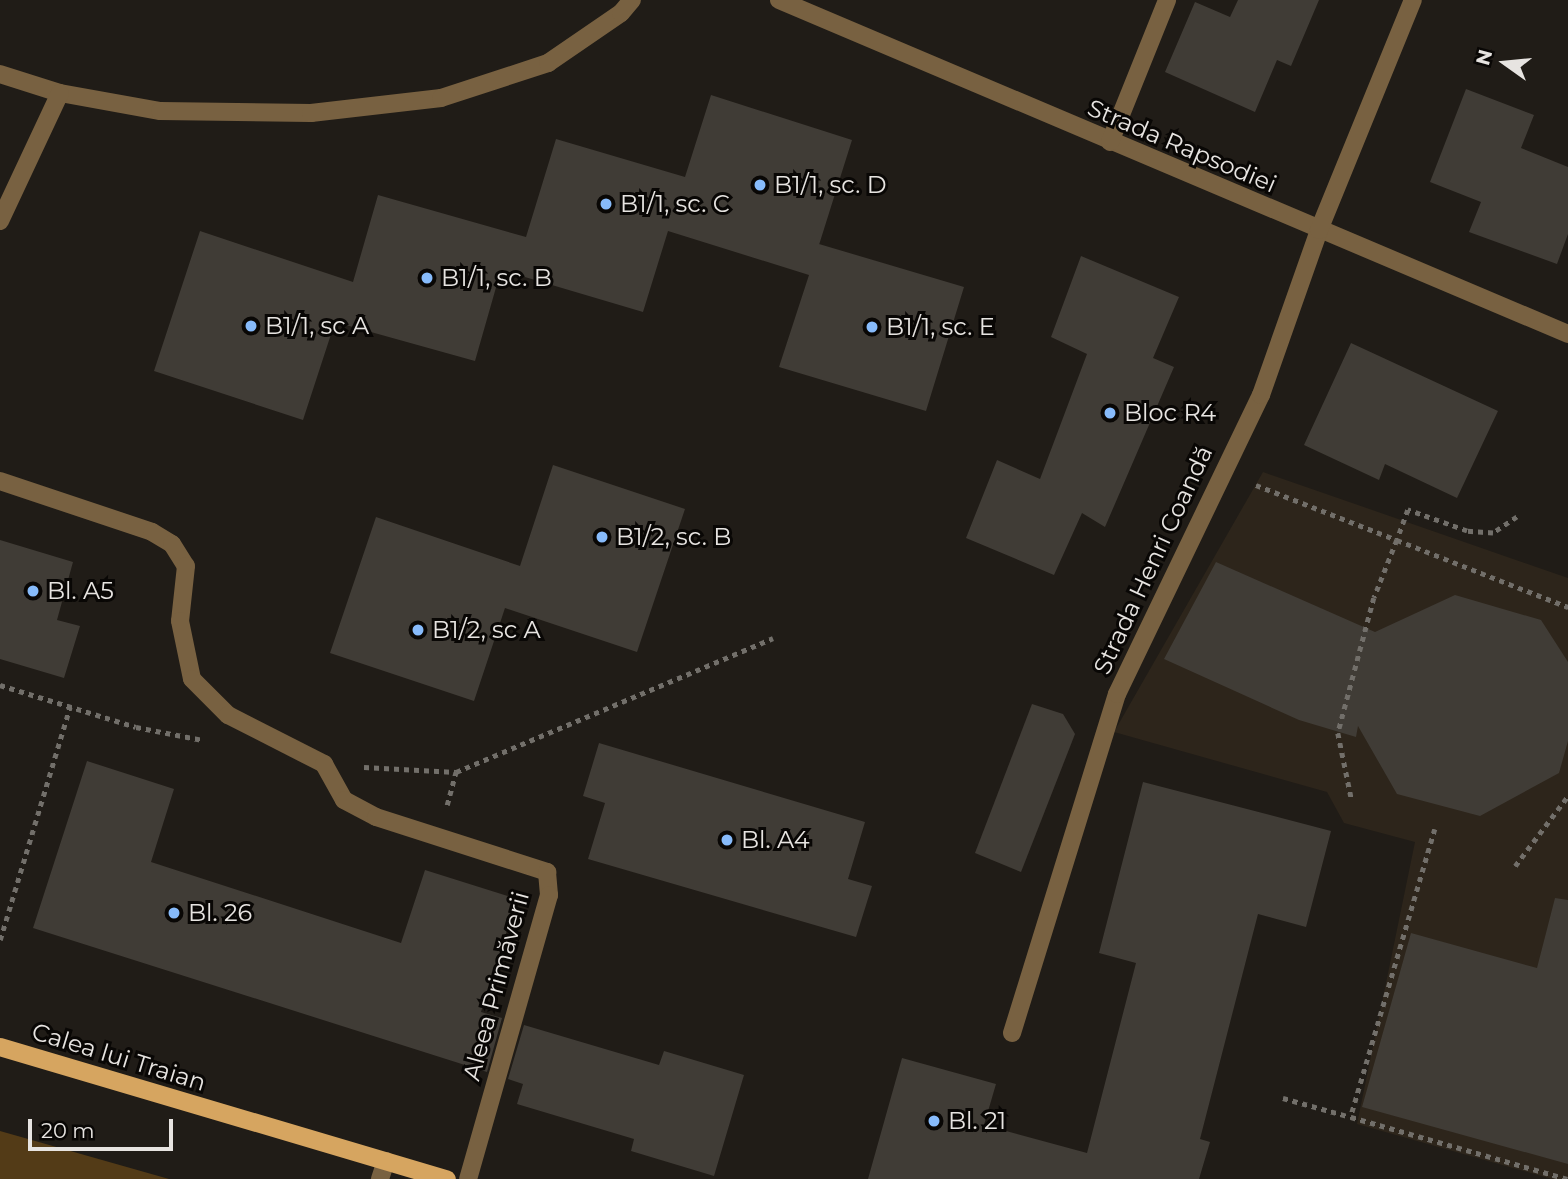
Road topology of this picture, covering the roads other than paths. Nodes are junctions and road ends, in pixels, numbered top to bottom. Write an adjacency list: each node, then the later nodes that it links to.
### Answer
1 (632, 0): 6 (street)
2 (779, 0): 7 (street, Strada Rapsodiei)
3 (1167, 0): 7 (street)
4 (1413, 0): 9 (street, Strada Henri Coandă)
5 (0, 74): 6 (street)
6 (60, 93): 8 (street)
7 (1110, 142): 9 (street, Strada Rapsodiei)
8 (0, 220)
9 (1319, 230): 10 (street, Strada Rapsodiei); 12 (street, Strada Henri Coandă)
10 (1568, 334)
11 (0, 481): 17 (street, Aleea Primăverii)
12 (1012, 1033)
13 (0, 1047): 14 (main road, Calea lui Traian)
14 (386, 1161): 15 (street); 16 (main road, Calea lui Traian)
15 (380, 1179)
16 (447, 1179)
17 (468, 1179)

